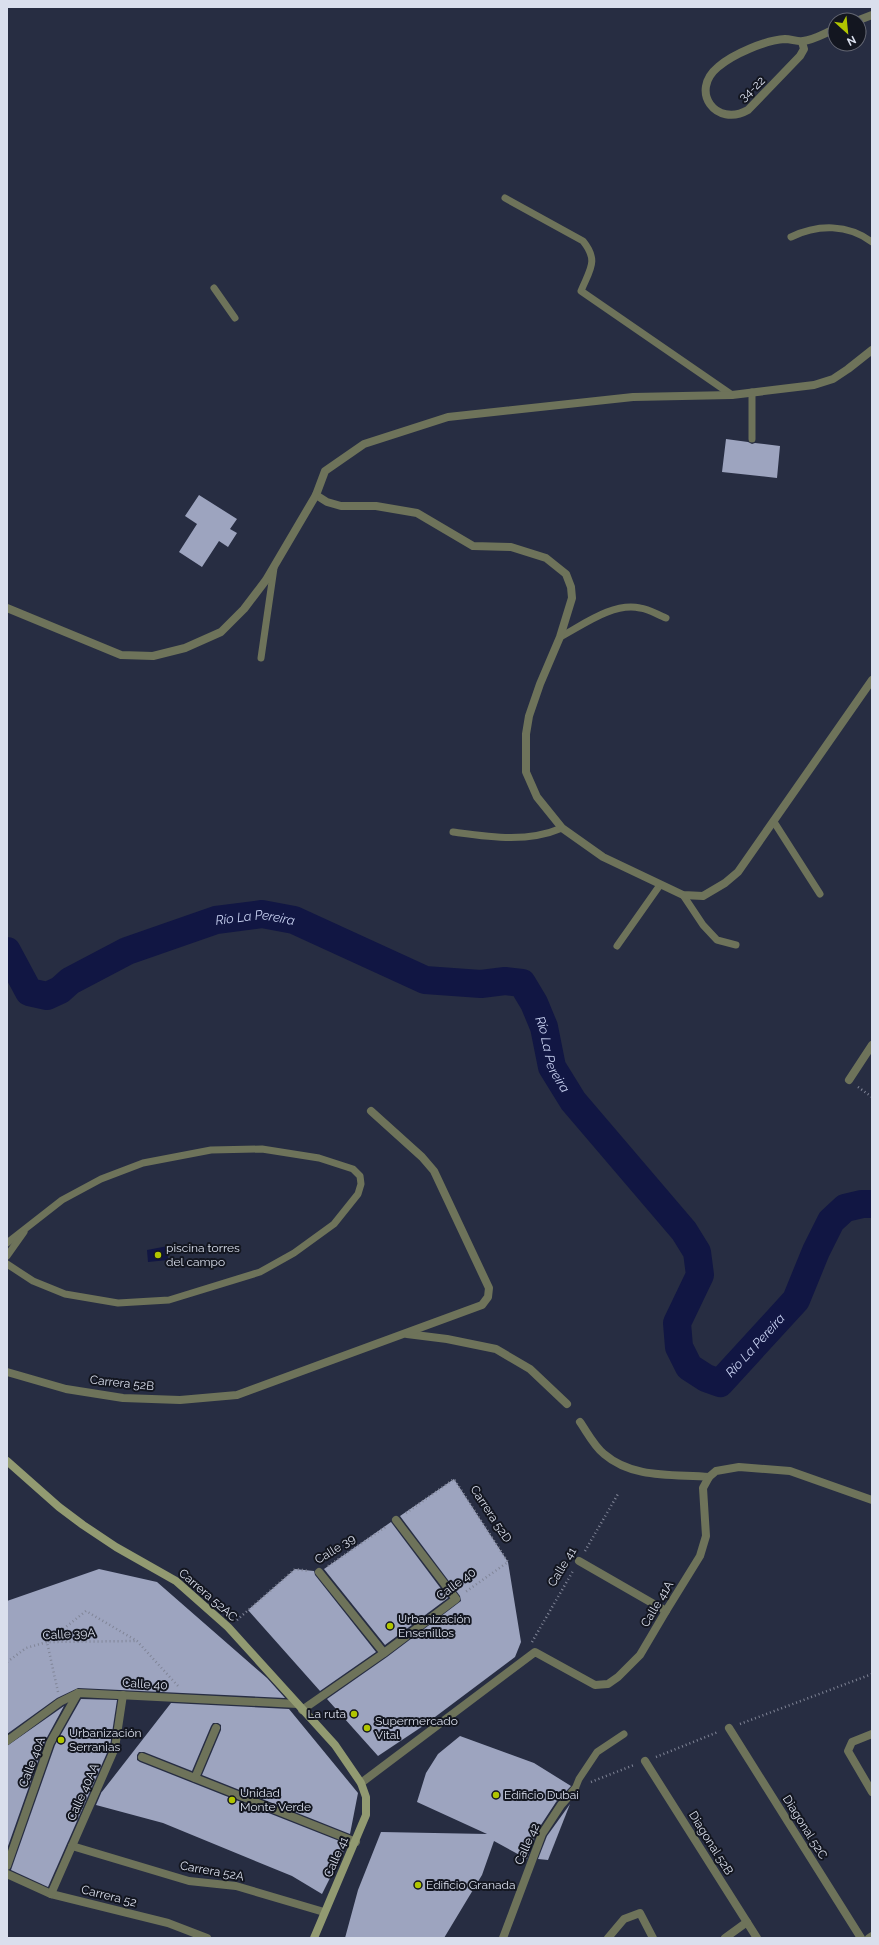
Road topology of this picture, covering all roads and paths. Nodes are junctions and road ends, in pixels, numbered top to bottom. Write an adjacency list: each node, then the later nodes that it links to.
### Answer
1 (827, 32): 2 (street, 34-22)
2 (802, 42): 2 (street, 34-22)
3 (505, 198): 10 (lane)
4 (791, 237): 5 (lane)
5 (872, 242)
6 (214, 288): 7 (lane)
7 (235, 318)
8 (872, 350): 9 (street)
9 (752, 392): 10 (street); 11 (lane)
10 (732, 395): 12 (street)
11 (752, 439)
12 (316, 495): 13 (street); 16 (street)
13 (274, 566): 14 (street); 17 (lane)
14 (7, 608)
15 (666, 618): 16 (lane)
16 (560, 637): 20 (street)
17 (261, 658)
18 (872, 681): 19 (street)
19 (774, 822): 23 (lane); 24 (street)
20 (562, 828): 21 (lane); 22 (street)
21 (453, 832)
22 (660, 885): 24 (street); 26 (lane)
23 (820, 894)
24 (683, 895): 25 (lane)
25 (736, 945)
26 (617, 946)
27 (872, 1045): 28 (street)
28 (849, 1080): 29 (path)
29 (872, 1097)
30 (371, 1111): 35 (street, Carrera 52B)
31 (30, 1225): 32 (lane); 33 (lane); 34 (lane)
32 (7, 1243)
33 (7, 1256)
34 (7, 1264)
35 (404, 1334): 36 (street, Carrera 52B); 37 (street)
36 (7, 1372)
37 (567, 1404)
38 (580, 1422): 40 (street)
39 (7, 1461): 50 (street, Carrera 52AC)
40 (709, 1477): 43 (street); 49 (street, Calle 41A)
41 (454, 1479): 44 (path, Calle 39); 46 (path, Carrera 52D)
42 (618, 1494): 45 (path, Calle 41)
43 (872, 1500)
44 (396, 1520): 47 (path, Calle 39); 48 (street)
45 (579, 1561): 49 (street); 53 (path, Calle 41)
46 (508, 1562): 48 (path, Calle 40)
47 (320, 1572): 50 (path, Calle 39); 54 (street)
48 (456, 1599): 54 (street, Calle 40)
49 (666, 1611): 53 (street, Calle 41A)
50 (228, 1627): 60 (street, Carrera 52AC)
51 (136, 1641): 52 (path, Calle 39A); 52 (path); 58 (path)
52 (47, 1642): 55 (path, Calle 39A); 59 (path)
53 (535, 1652): 69 (street)
54 (384, 1653): 60 (street, Calle 40)
55 (7, 1662)
56 (78, 1694): 57 (street, Calle 40); 59 (street, Calle 40); 74 (street, Calle 40A)
57 (123, 1695): 58 (street, Calle 40); 73 (street, Calle 40AA)
58 (191, 1700): 60 (street, Calle 40)
59 (60, 1702): 65 (street, Calle 40)
60 (300, 1707): 69 (street, Carrera 52AC)
61 (216, 1728): 68 (street)
62 (729, 1728): 87 (street, Diagonal 52C)
63 (624, 1734): 70 (lane)
64 (872, 1734): 71 (street)
65 (7, 1741)
66 (142, 1757): 68 (street)
67 (645, 1761): 78 (street, Diagonal 52B)
68 (195, 1778): 72 (street)
69 (361, 1783): 72 (street, Calle 41)
70 (576, 1788): 82 (street, Calle 42)
71 (872, 1792)
72 (356, 1842): 77 (street, Calle 41)
73 (72, 1846): 76 (street, Calle 40AA); 77 (street, Carrera 52A)
74 (7, 1866)
75 (7, 1874): 76 (street, Carrera 52)
76 (51, 1894): 80 (street, Carrera 52)
77 (324, 1912): 81 (street, Calle 41)
78 (747, 1922): 85 (street); 86 (street, Diagonal 52B)
79 (872, 1936): 88 (street)
80 (207, 1938)
81 (314, 1938)
82 (502, 1938)
83 (608, 1938): 84 (street)
84 (654, 1938)
85 (724, 1938)
86 (757, 1938)
87 (861, 1938)
88 (869, 1938)

